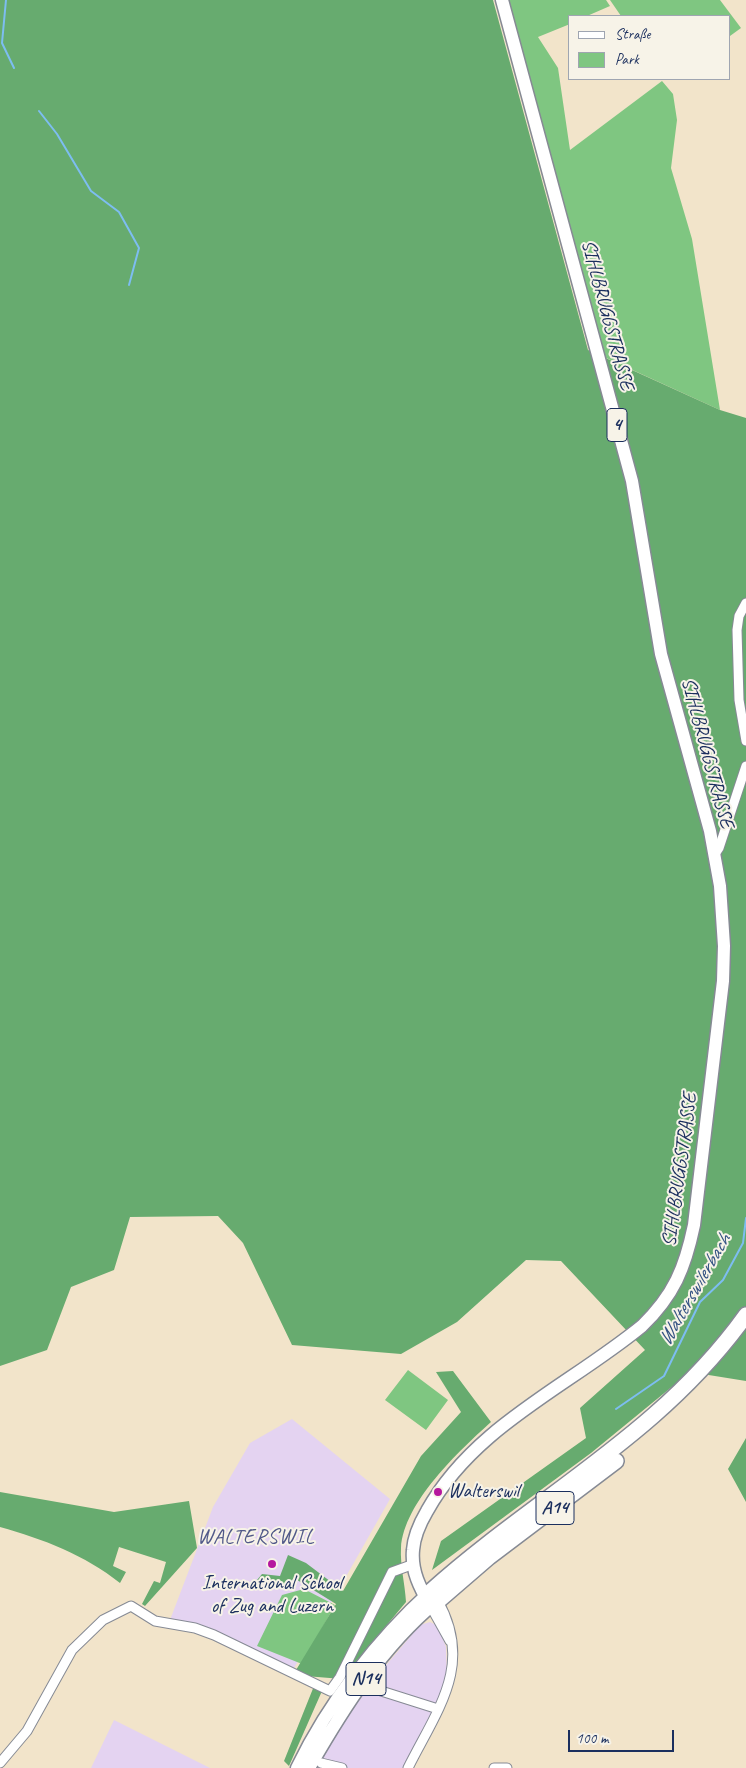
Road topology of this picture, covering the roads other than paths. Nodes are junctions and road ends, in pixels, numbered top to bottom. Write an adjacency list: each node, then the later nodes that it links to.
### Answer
1 (502, 0): 5 (main road, SIHLBRUGGSTRASSE / 4)
2 (746, 603): 3 (street)
3 (746, 741)
4 (746, 766): 5 (street)
5 (715, 854): 8 (main road, SIHLBRUGGSTRASSE / 4)
6 (746, 1315): 9 (highway, A14)
7 (746, 1332): 9 (highway, A14)
8 (414, 1564): 9 (main road); 12 (street)
9 (431, 1599): 11 (street); 13 (main road, N14); 14 (main road, N14)
10 (378, 1690): 11 (street)
11 (438, 1708): 16 (street)
12 (0, 1763)
13 (315, 1766): 15 (street)
14 (297, 1768)
15 (342, 1768)
16 (408, 1768)
17 (494, 1768): 18 (street)
18 (507, 1768)

